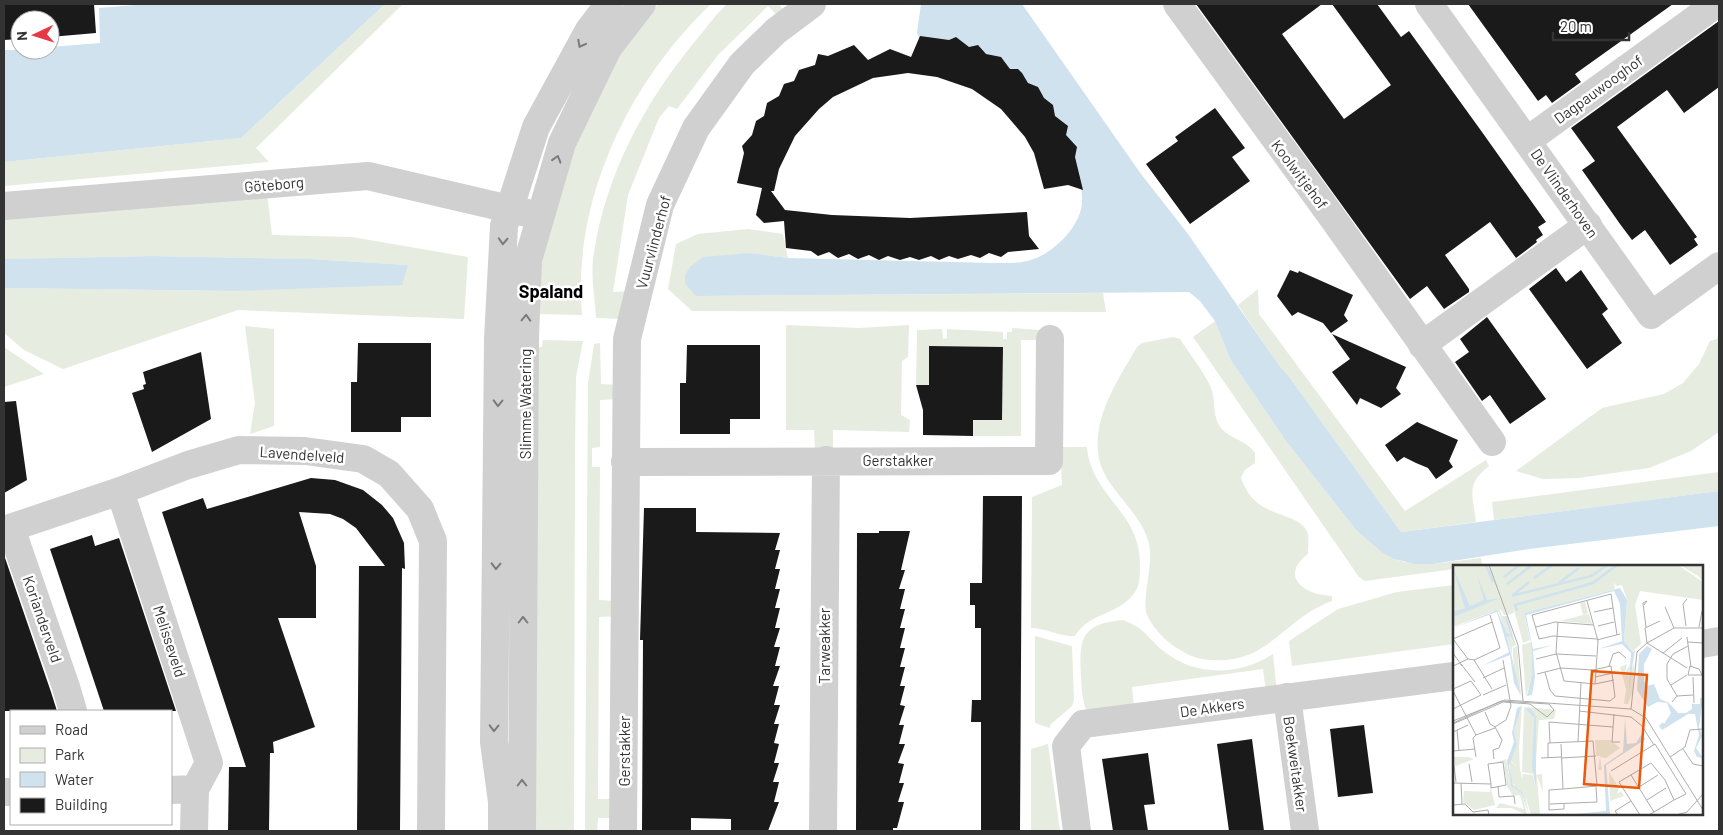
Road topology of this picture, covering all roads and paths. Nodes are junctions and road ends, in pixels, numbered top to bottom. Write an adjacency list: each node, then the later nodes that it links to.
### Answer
1 (609, 4): 9 (street, Slimme Watering, one-way to 9)
2 (642, 4): 10 (street, Slimme Watering, one-way to 2)
3 (812, 4): 13 (street, Vuurvlinderhof)
4 (1177, 4): 15 (street, Koolwitjehof)
5 (1429, 4): 7 (street, De Vlinderhoven)
6 (1708, 6): 7 (street, Dagpauwooghof)
7 (1528, 140): 11 (street, De Vlinderhoven)
8 (4, 206): 9 (street, Göteborg)
9 (509, 210): 10 (street, Göteborg); 29 (street, Slimme Watering, one-way to 29)
10 (540, 216): 30 (street, Slimme Watering, one-way to 10)
11 (1588, 225): 12 (street, De Vlinderhoven); 15 (street)
12 (1719, 266)
13 (631, 323): 18 (street, Gerstakker)
14 (1050, 339): 17 (street, Gerstakker)
15 (1422, 345): 16 (street, Koolwitjehof)
16 (1492, 442)
17 (826, 460): 18 (street, Gerstakker); 32 (street, Tarweakker)
18 (626, 462): 31 (street, Gerstakker)
19 (120, 491): 20 (street, Lavendelveld); 26 (street, Melisseveld); 28 (street, Lavendelveld)
20 (8, 529): 25 (street, Korianderveld)
21 (1719, 641): 22 (street)
22 (1703, 644)
23 (1453, 676): 24 (street, De Akkers)
24 (1287, 697): 33 (street, De Akkers); 34 (street, Boekweitakker)
25 (73, 710)
26 (183, 790): 27 (street)
27 (194, 831)
28 (431, 831)
29 (502, 831)
30 (522, 831)
31 (624, 831)
32 (823, 831)
33 (1077, 831)
34 (1305, 831)

